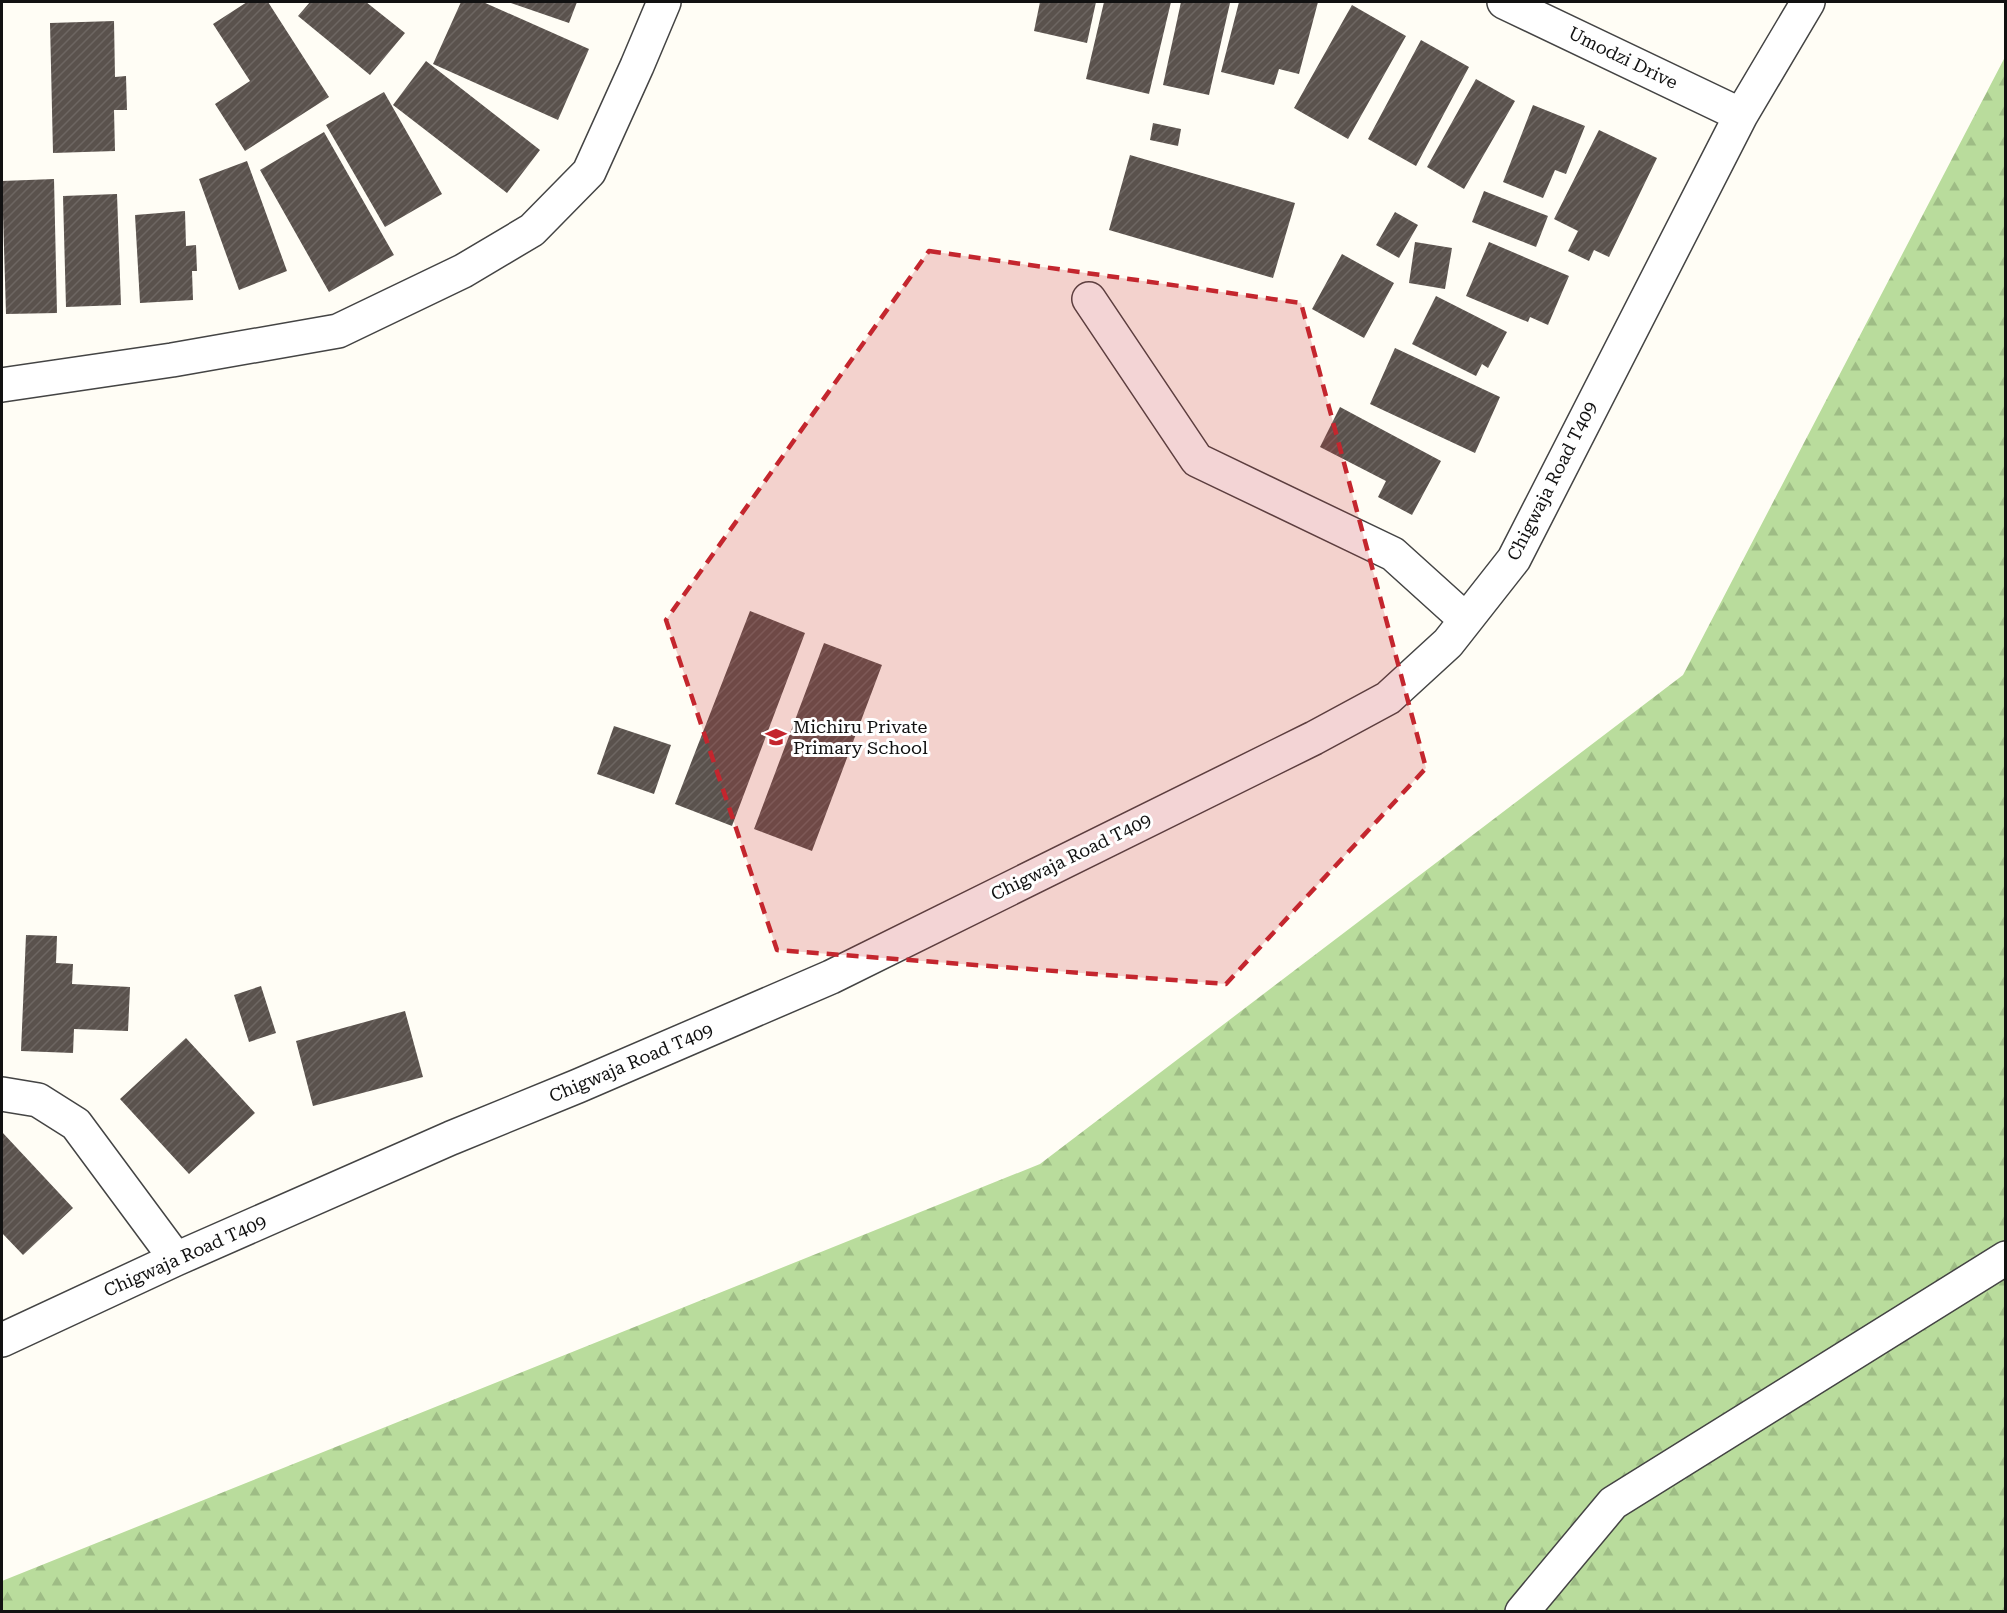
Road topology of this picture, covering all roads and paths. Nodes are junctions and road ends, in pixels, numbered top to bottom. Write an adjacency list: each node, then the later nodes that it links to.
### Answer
1 (664, 2): 6 (street)
2 (1504, 2): 4 (street, Umodzi Drive)
3 (1809, 2): 4 (street, Chigwaja Road T409)
4 (1741, 115): 7 (street, Chigwaja Road T409)
5 (1089, 299): 7 (street)
6 (2, 385)
7 (1466, 620): 10 (street, Chigwaja Road T409)
8 (2, 1094): 10 (street)
9 (2006, 1258): 12 (street)
10 (176, 1259): 11 (street, Chigwaja Road T409)
11 (2, 1340)
12 (1522, 1611)

